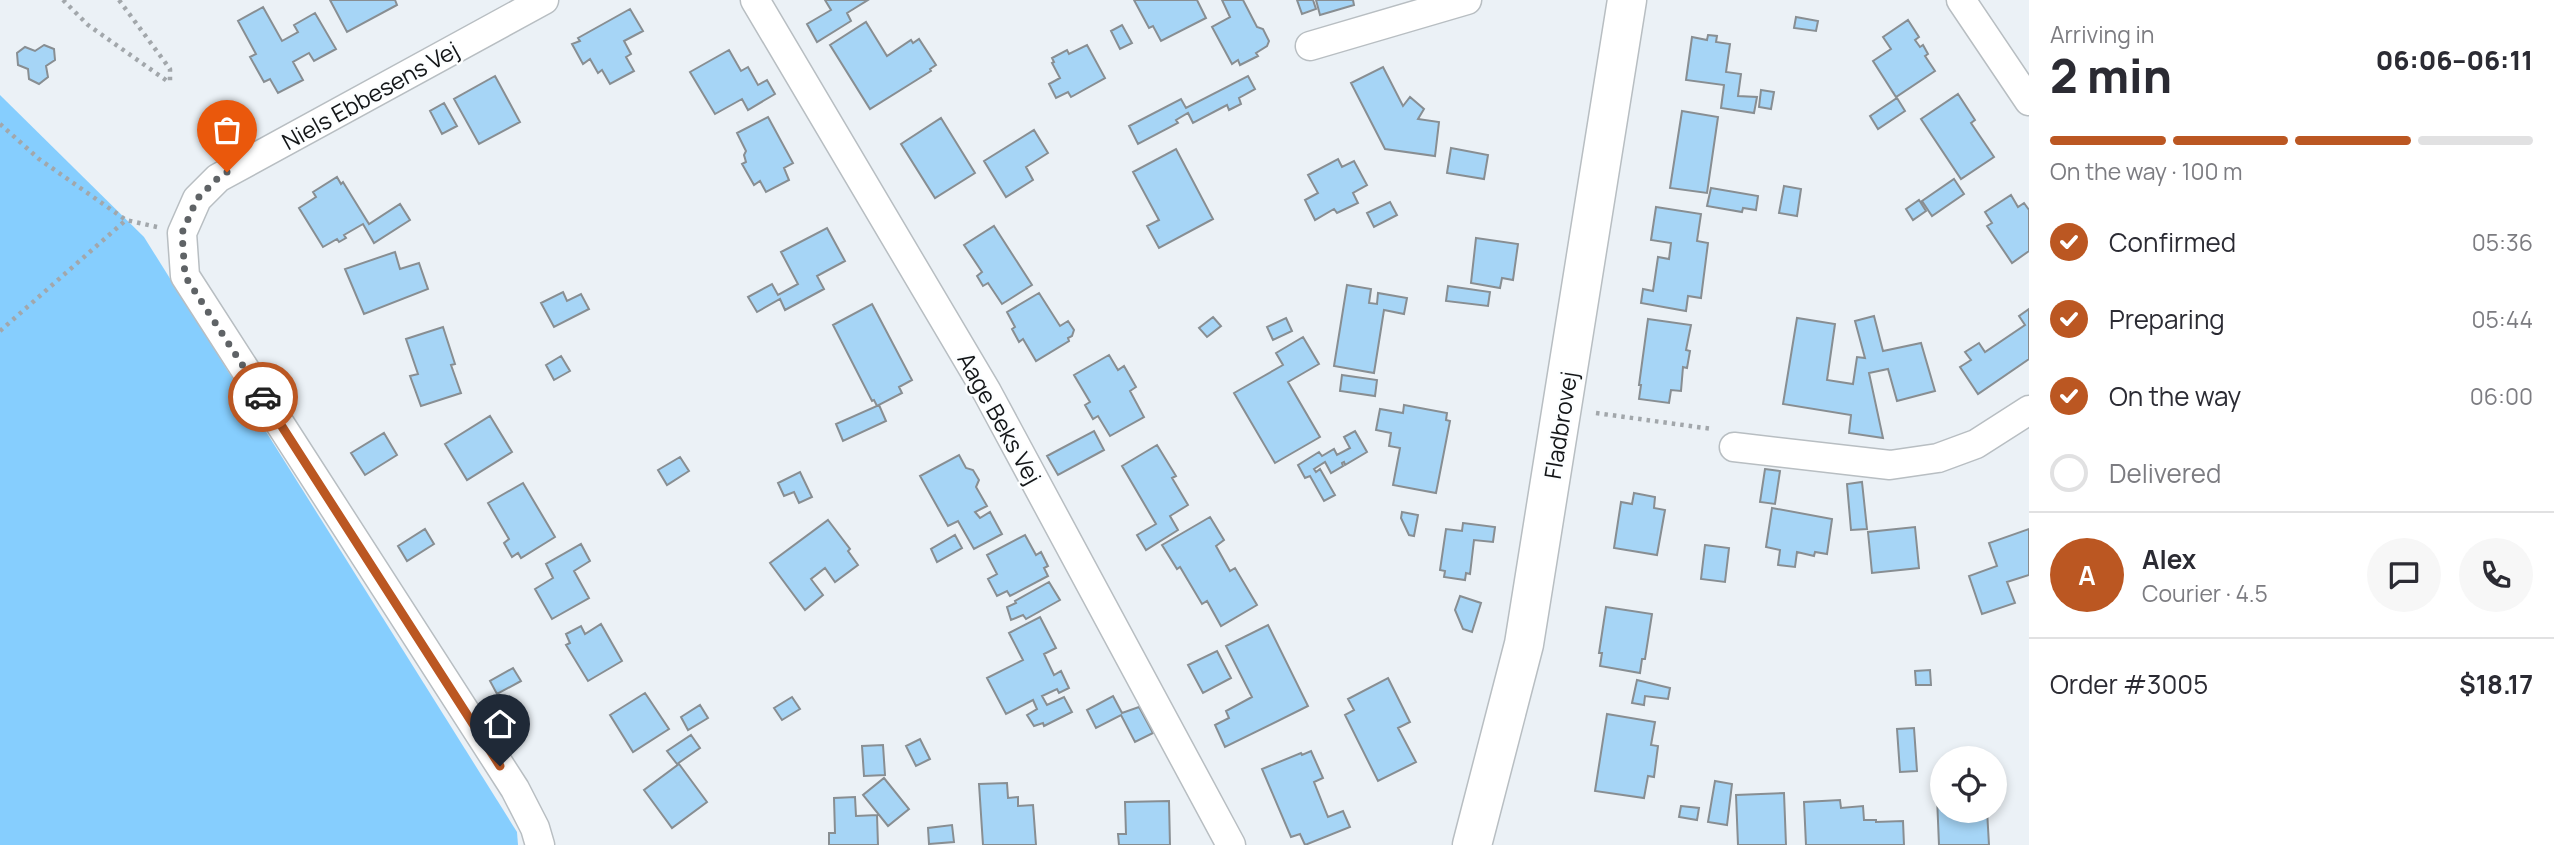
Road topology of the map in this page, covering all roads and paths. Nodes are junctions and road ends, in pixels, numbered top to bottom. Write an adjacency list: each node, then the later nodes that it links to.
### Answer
1 (63, 0): 2 (path)
2 (119, 0)
3 (544, 0): 13 (street, Niels Ebbesens Vej)
4 (755, 0): 19 (street, Aage Beks Vej)
5 (1468, 0): 8 (street)
6 (1627, 0): 15 (main road, Fladbrovej)
7 (1961, 0): 9 (street)
8 (1310, 46)
9 (2018, 62): 10 (street)
10 (2029, 102)
11 (0, 124): 12 (path)
12 (126, 220): 13 (path); 14 (path)
13 (182, 233): 18 (street)
14 (0, 331)
15 (1562, 409): 17 (path); 20 (main road, Fladbrovej)
16 (2029, 410): 17 (street)
17 (1734, 447)
18 (540, 845)
19 (1231, 845)
20 (1472, 845)

